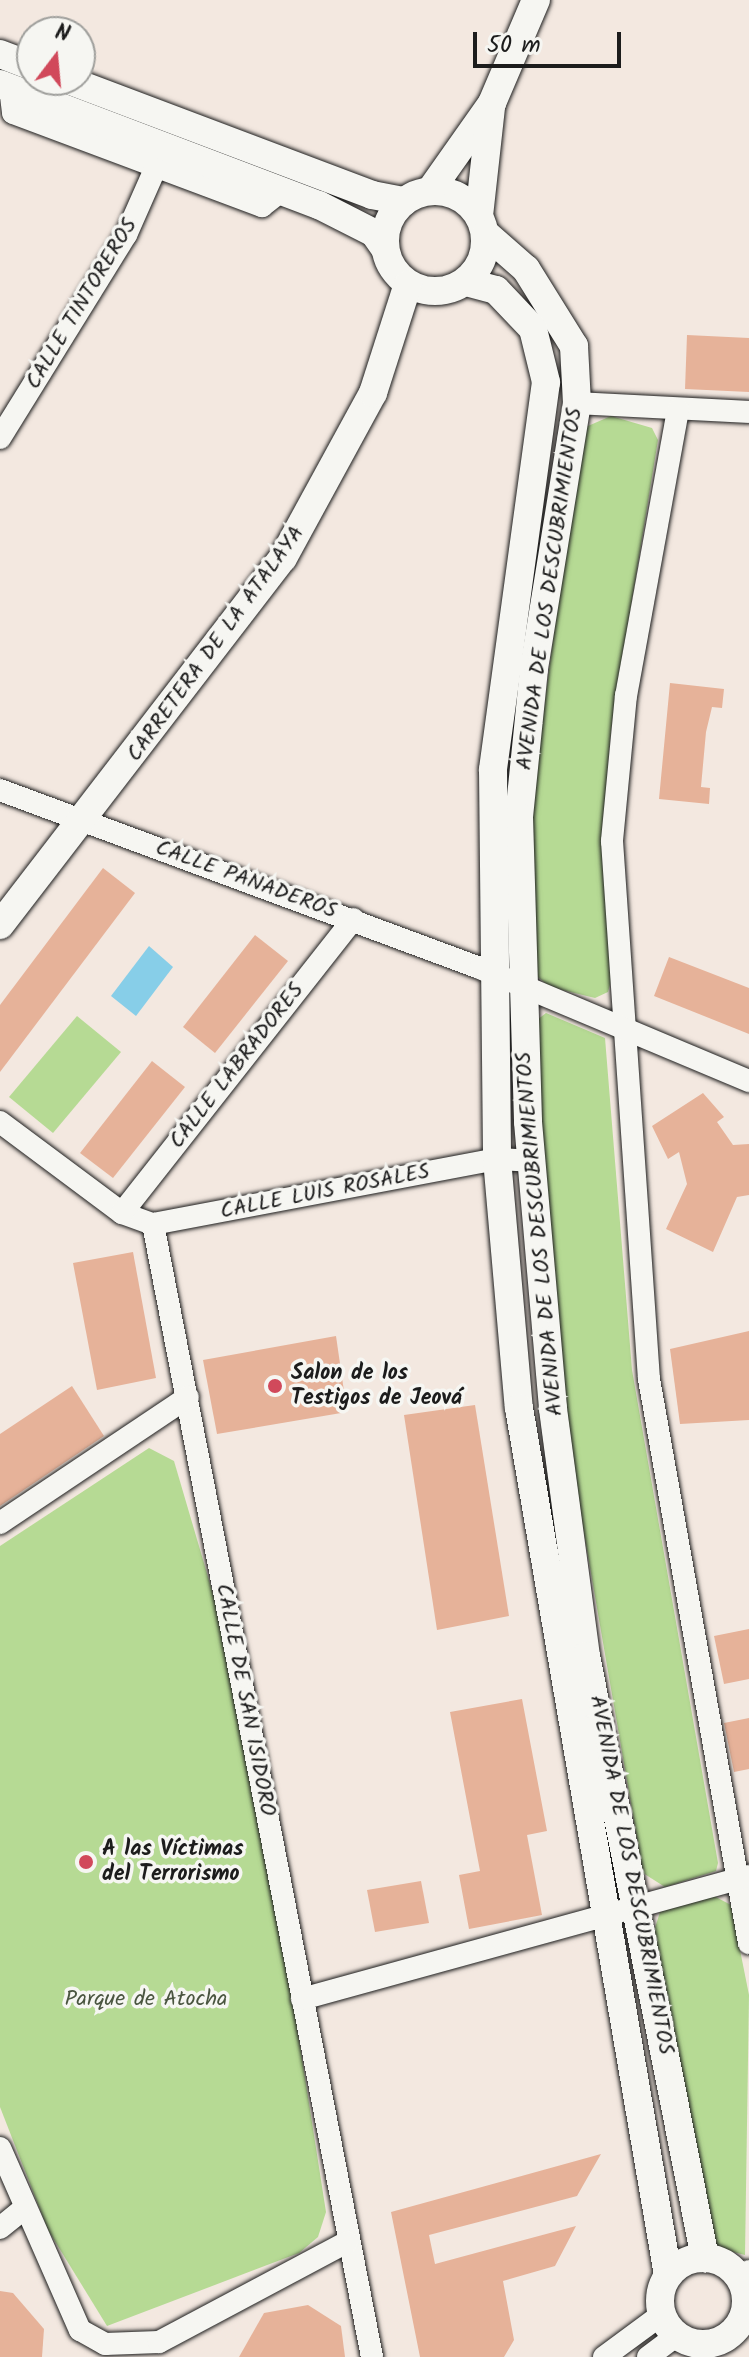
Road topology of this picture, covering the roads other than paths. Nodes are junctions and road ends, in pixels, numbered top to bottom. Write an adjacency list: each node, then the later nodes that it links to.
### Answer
1 (536, 0): 4 (street)
2 (5, 86): 5 (street); 6 (street)
3 (96, 91): 7 (street)
4 (492, 103): 7 (street); 8 (street)
5 (156, 167): 6 (street); 15 (street, CALLE TINTOREROS)
6 (280, 192): 9 (street)
7 (417, 196): 8 (street); 9 (street)
8 (482, 225): 10 (street); 12 (street, AVENIDA DE LOS DESCUBRIMIENTOS)
9 (385, 249): 11 (street)
10 (466, 282): 11 (street); 20 (street, AVENIDA DE LOS DESCUBRIMIENTOS)
11 (418, 288): 17 (street, CARRETERA DE LA ATALAYA)
12 (577, 403): 13 (street); 21 (street, AVENIDA DE LOS DESCUBRIMIENTOS)
13 (678, 410): 14 (street); 22 (street)
14 (749, 412)
15 (0, 438)
16 (0, 790): 17 (street, CALLE PANADEROS)
17 (83, 820): 18 (street, CALLE PANADEROS); 19 (street, CARRETERA DE LA ATALAYA)
18 (353, 919): 20 (street, CALLE PANADEROS); 27 (street, CALLE LABRADORES)
19 (0, 925)
20 (491, 972): 21 (street, CALLE PANADEROS); 25 (street, AVENIDA DE LOS DESCUBRIMIENTOS)
21 (520, 985): 22 (street, CALLE PANADEROS); 26 (street, AVENIDA DE LOS DESCUBRIMIENTOS)
22 (621, 1029): 23 (street, CALLE PANADEROS); 31 (street)
23 (749, 1081)
24 (0, 1122): 27 (street)
25 (497, 1159): 26 (street, CALLE LUIS ROSALES); 28 (street, CALLE LUIS ROSALES); 33 (street, AVENIDA DE LOS DESCUBRIMIENTOS)
26 (531, 1161): 32 (street, AVENIDA DE LOS DESCUBRIMIENTOS)
27 (122, 1213): 28 (street)
28 (153, 1224): 29 (street, CALLE DE SAN ISIDORO)
29 (188, 1397): 30 (street); 35 (street, CALLE DE SAN ISIDORO)
30 (0, 1523)
31 (743, 1877): 32 (street); 34 (street)
32 (639, 1903): 33 (street); 40 (street, AVENIDA DE LOS DESCUBRIMIENTOS)
33 (608, 1913): 35 (street); 41 (street, AVENIDA DE LOS DESCUBRIMIENTOS)
34 (749, 1943)
35 (302, 1999): 39 (street, CALLE DE SAN ISIDORO)
36 (0, 2148): 37 (street)
37 (25, 2208): 38 (street); 39 (street)
38 (0, 2228)
39 (347, 2242): 46 (street, CALLE DE SAN ISIDORO)
40 (705, 2258): 41 (street); 42 (street)
41 (668, 2275): 44 (street)
42 (744, 2275): 43 (street)
43 (739, 2326): 44 (street); 45 (street)
44 (687, 2338): 47 (street); 48 (street)
45 (749, 2353)
46 (372, 2357)
47 (604, 2357)
48 (648, 2357)

